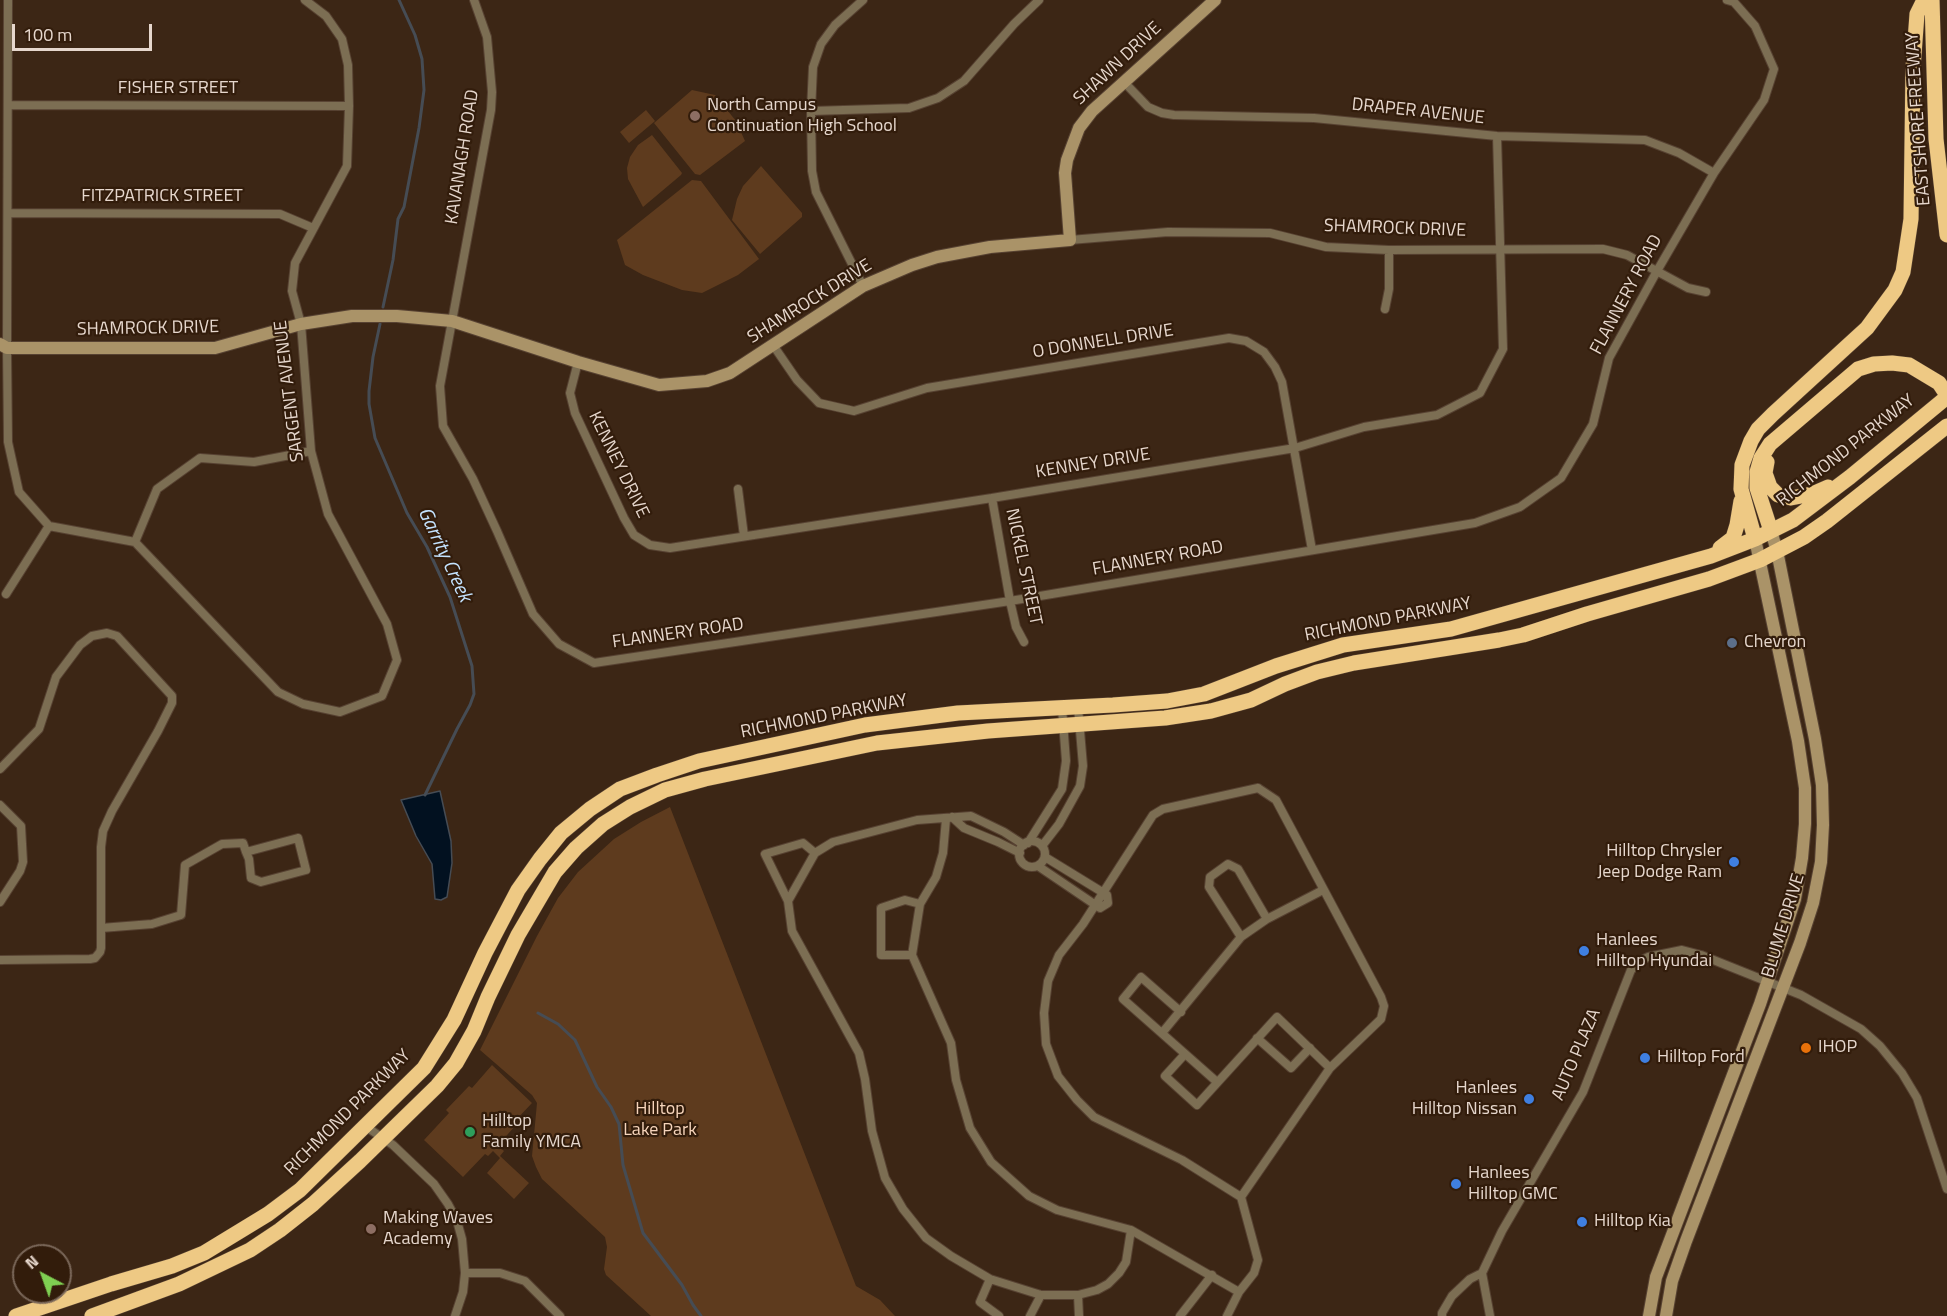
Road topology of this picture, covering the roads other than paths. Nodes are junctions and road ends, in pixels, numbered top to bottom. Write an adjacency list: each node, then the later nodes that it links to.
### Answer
1 (8, 0): 11 (street)
2 (305, 0): 12 (street, SARGENT AVENUE)
3 (474, 0): 26 (street, KAVANAGH ROAD)
4 (863, 0): 13 (street)
5 (1040, 0): 13 (street)
6 (1215, 0): 10 (street, SHAWN DRIVE)
7 (1727, 0): 15 (street, FLANNERY ROAD)
8 (1924, 0): 39 (highway)
9 (1932, 0): 18 (highway, EASTSHORE FREEWAY)
10 (1124, 82): 14 (street, DRAPER AVENUE); 19 (street, SHAWN DRIVE)
11 (8, 105): 12 (street, FISHER STREET); 16 (street)
12 (349, 106): 17 (street, SARGENT AVENUE)
13 (812, 111): 23 (street)
14 (1497, 136): 15 (street, DRAPER AVENUE); 21 (street, KENNEY DRIVE)
15 (1714, 173): 22 (street, FLANNERY ROAD)
16 (9, 213): 17 (street, FITZPATRICK STREET); 29 (street)
17 (313, 228): 27 (street, SARGENT AVENUE)
18 (1947, 235)
19 (1070, 240): 20 (street, SHAMROCK DRIVE); 23 (street, SHAMROCK DRIVE)
20 (1389, 250): 21 (street, SHAMROCK DRIVE); 25 (street)
21 (1500, 251): 22 (street, SHAMROCK DRIVE); 34 (street, KENNEY DRIVE)
22 (1657, 271): 24 (street, SHAMROCK DRIVE); 45 (street, FLANNERY ROAD)
23 (863, 286): 28 (street, SHAMROCK DRIVE)
24 (1706, 292)
25 (1385, 309)
26 (452, 321): 27 (street, SHAMROCK DRIVE); 30 (street, SHAMROCK DRIVE); 50 (street, FLANNERY ROAD)
27 (301, 324): 29 (street, SHAMROCK DRIVE); 35 (street, SARGENT AVENUE)
28 (773, 345): 30 (street, SHAMROCK DRIVE); 34 (street, O DONNELL DRIVE)
29 (2, 348): 40 (street)
30 (578, 362): 42 (street, KENNEY DRIVE)
31 (1947, 396): 33 (highway); 36 (highway, RICHMOND PARKWAY)
32 (1947, 426): 46 (highway, RICHMOND PARKWAY)
33 (1780, 437): 36 (highway); 41 (highway)
34 (1295, 448): 38 (street, KENNEY DRIVE); 45 (street, O DONNELL DRIVE)
35 (311, 452): 44 (street); 44 (street, SARGENT AVENUE)
36 (1850, 477): 41 (highway, RICHMOND PARKWAY)
37 (738, 489): 42 (street)
38 (992, 498): 42 (street, KENNEY DRIVE); 50 (street, NICKEL STREET)
39 (1742, 499): 43 (highway); 47 (highway)
40 (49, 526): 44 (street); 49 (street)
41 (1771, 531): 43 (highway, RICHMOND PARKWAY); 46 (street, BLUME DRIVE)
42 (744, 536)
43 (1755, 539): 47 (highway, RICHMOND PARKWAY); 48 (street, BLUME DRIVE)
44 (135, 542)
45 (1312, 550): 50 (street, FLANNERY ROAD)
46 (1777, 552): 48 (highway, RICHMOND PARKWAY); 79 (street, BLUME DRIVE)
47 (1711, 556): 52 (highway, RICHMOND PARKWAY)
48 (1761, 560): 54 (highway, RICHMOND PARKWAY); 78 (street, BLUME DRIVE)
49 (6, 594)
50 (1010, 601): 51 (street, NICKEL STREET)
51 (1024, 642)
52 (1078, 707): 53 (highway, RICHMOND PARKWAY); 54 (street)
53 (1062, 708): 55 (street); 87 (highway, RICHMOND PARKWAY)
54 (1080, 725): 55 (highway, RICHMOND PARKWAY); 59 (street)
55 (1064, 726): 60 (street); 88 (highway, RICHMOND PARKWAY)
56 (0, 769): 74 (street)
57 (0, 805): 70 (street)
58 (949, 818): 60 (street); 60 (street); 62 (street); 71 (street)
59 (1042, 846): 60 (street); 63 (street)
60 (1024, 847): 64 (street)
61 (246, 852): 61 (street); 74 (street)
62 (815, 854): 69 (street); 69 (street)
63 (1045, 857): 64 (street); 65 (street)
64 (1038, 866): 66 (street)
65 (1071, 873): 66 (street); 68 (street)
66 (1064, 883): 72 (street)
67 (1323, 890): 68 (street); 73 (street); 85 (street)
68 (1102, 892): 72 (street)
69 (788, 901): 95 (street)
70 (0, 902)
71 (920, 904): 76 (street); 76 (street)
72 (1094, 905): 90 (street)
73 (1267, 919): 75 (street); 75 (street)
74 (101, 928): 77 (street)
75 (1240, 937): 80 (street)
76 (912, 955): 91 (street)
77 (0, 960)
78 (1767, 981): 79 (street, AUTO PLAZA); 93 (street, AUTO PLAZA); 110 (street, BLUME DRIVE)
79 (1784, 987): 89 (street, AUTO PLAZA); 111 (street, BLUME DRIVE)
80 (1181, 1012): 81 (street); 81 (street)
81 (1162, 1033): 84 (street)
82 (1257, 1038): 83 (street); 83 (street); 86 (street)
83 (1310, 1048): 85 (street)
84 (1185, 1054): 86 (street); 86 (street)
85 (1330, 1068): 90 (street)
86 (1217, 1082)
87 (365, 1126): 88 (street); 99 (highway, RICHMOND PARKWAY)
88 (383, 1138): 92 (street); 100 (highway, RICHMOND PARKWAY)
89 (1947, 1189)
90 (1241, 1197): 96 (street)
91 (1131, 1230): 94 (street); 98 (street)
92 (465, 1273): 101 (street); 102 (street)
93 (1482, 1273): 108 (street, AUTO PLAZA); 109 (street)
94 (1212, 1275): 96 (street); 106 (street)
95 (990, 1279): 97 (street); 103 (street)
96 (1239, 1292): 107 (street)
97 (1041, 1295): 98 (street); 104 (street)
98 (1078, 1295): 105 (street)
99 (16, 1316)
100 (92, 1316)
101 (455, 1316)
102 (560, 1316)
103 (999, 1316)
104 (1030, 1316)
105 (1079, 1316)
106 (1180, 1316)
107 (1227, 1316)
108 (1442, 1316)
109 (1490, 1316)
110 (1649, 1316)
111 (1665, 1316)

